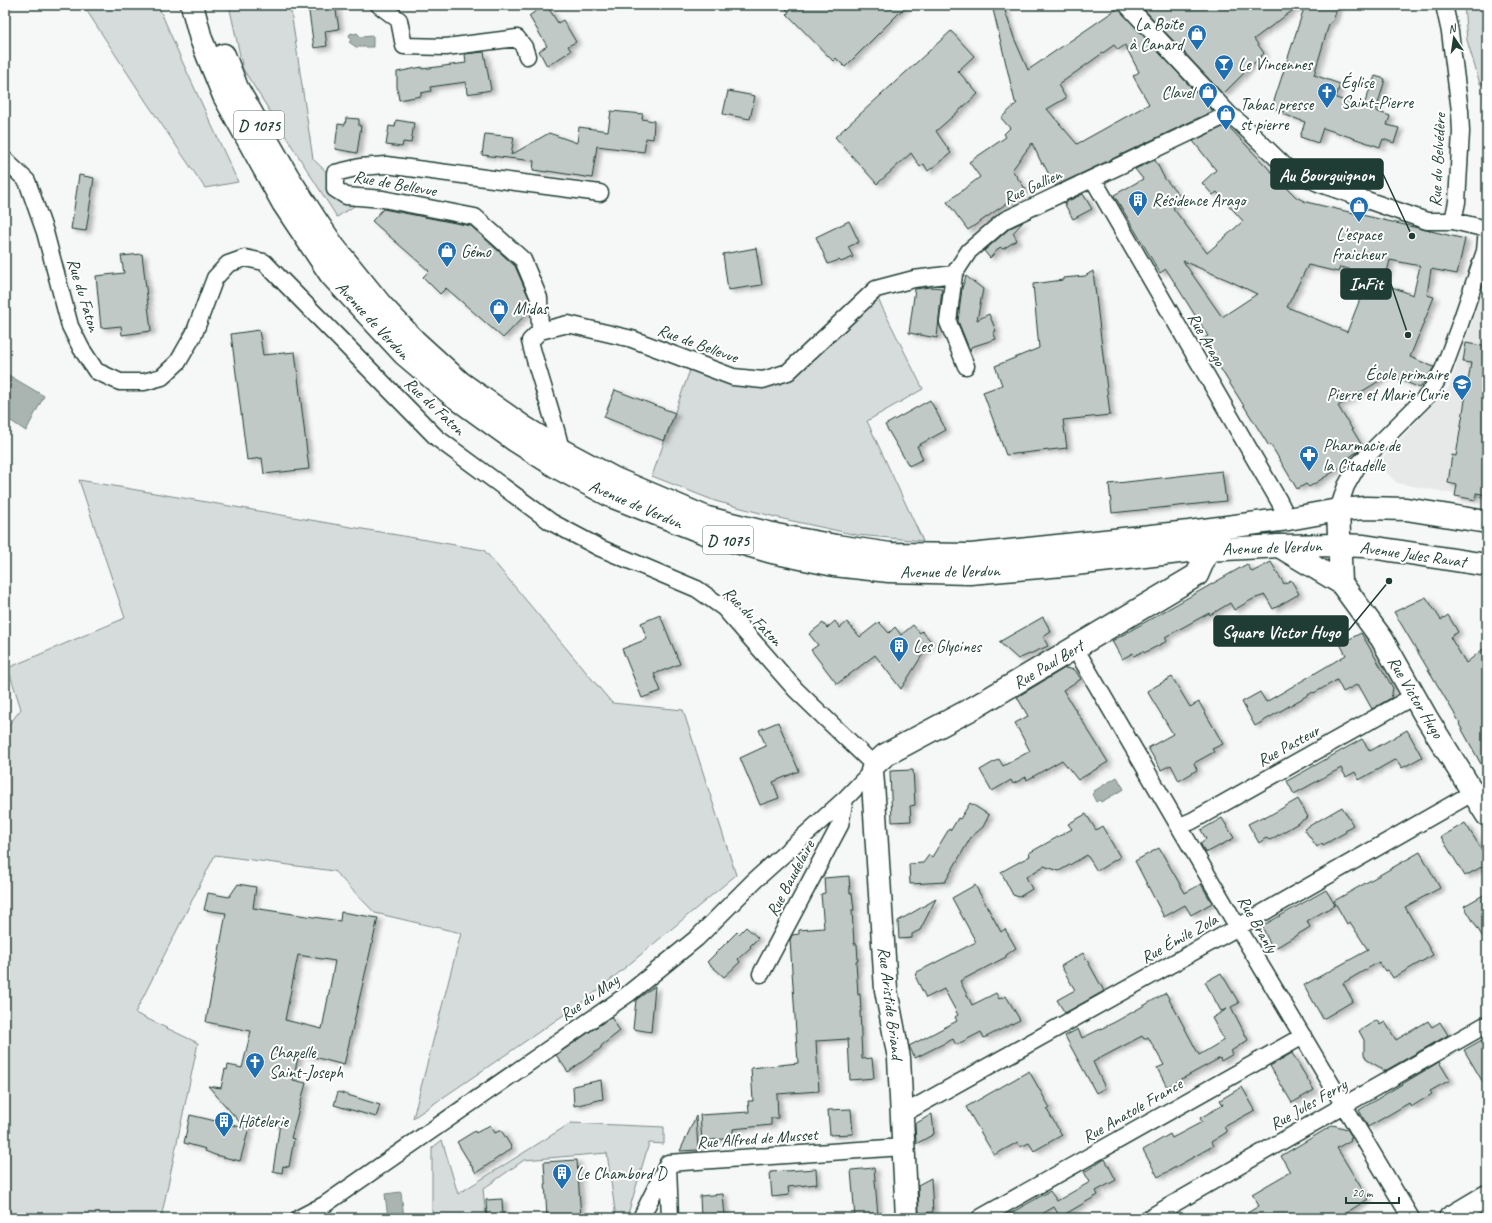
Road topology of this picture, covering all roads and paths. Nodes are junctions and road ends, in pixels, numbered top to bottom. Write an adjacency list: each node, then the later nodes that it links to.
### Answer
1 (192, 5): 20 (main road, Avenue de Verdun / D 1075)
2 (206, 5): 16 (main road, Avenue de Verdun / D 1075)
3 (379, 5): 6 (street)
4 (1127, 5): 7 (street)
5 (1444, 5): 11 (street, Rue du Belvédère)
6 (527, 56)
7 (1229, 114): 9 (street, Rue Gallien); 11 (street)
8 (5, 160): 27 (street, Rue du Faton)
9 (1093, 179): 13 (street, Rue Gallien); 18 (street, Rue Arago)
10 (600, 193): 14 (street, Rue de Bellevue)
11 (1453, 221): 12 (street)
12 (1487, 229): 17 (street)
13 (954, 274): 14 (street, Rue de Bellevue); 15 (street, Rue Gallien)
14 (540, 330): 16 (street)
15 (966, 366)
16 (561, 450): 20 (main road, Avenue de Verdun / D 1075)
17 (1338, 510): 18 (main road, Avenue de Verdun); 19 (main road); 21 (main road)
18 (1288, 519): 20 (main road, Avenue de Verdun)
19 (1487, 522)
20 (1207, 540): 22 (main road, Avenue de Verdun); 25 (main road, Rue Paul Bert)
21 (1339, 545): 22 (main road, Avenue de Verdun); 23 (main road, Avenue Jules Ravat); 24 (main road)
22 (1279, 546): 24 (main road, Rue Victor Hugo)
23 (1487, 565)
24 (1342, 583): 26 (main road, Rue Victor Hugo)
25 (1075, 648): 27 (main road, Rue Paul Bert); 31 (street, Rue Branly)
26 (1414, 696): 28 (main road, Rue Victor Hugo); 31 (street, Rue Pasteur)
27 (873, 768): 29 (street, Rue du May); 37 (main road, Rue Aristide Briand)
28 (1474, 792): 30 (main road, Rue Victor Hugo); 32 (street, Rue Émile Zola)
29 (845, 798): 33 (street, Rue Baudelaire); 41 (street, Rue du May)
30 (1487, 814)
31 (1180, 826): 32 (street, Rue Branly)
32 (1238, 926): 35 (street, Rue Branly); 37 (street, Rue Émile Zola)
33 (761, 974)
34 (1487, 1024): 36 (street, Rue Jules Ferry)
35 (1302, 1036): 36 (street, Rue Branly); 45 (street, Rue Anatole France)
36 (1344, 1106): 46 (street, Rue Jules Ferry); 47 (street, Rue Branly)
37 (901, 1115): 38 (main road, Rue Aristide Briand)
38 (903, 1147): 39 (street, Rue Alfred de Musset); 44 (main road, Rue Aristide Briand)
39 (668, 1163): 42 (street); 43 (street)
40 (1487, 1196): 48 (main road)
41 (299, 1218)
42 (641, 1218)
43 (670, 1218)
44 (907, 1218)
45 (980, 1218)
46 (1149, 1218)
47 (1411, 1218)
48 (1450, 1218)

